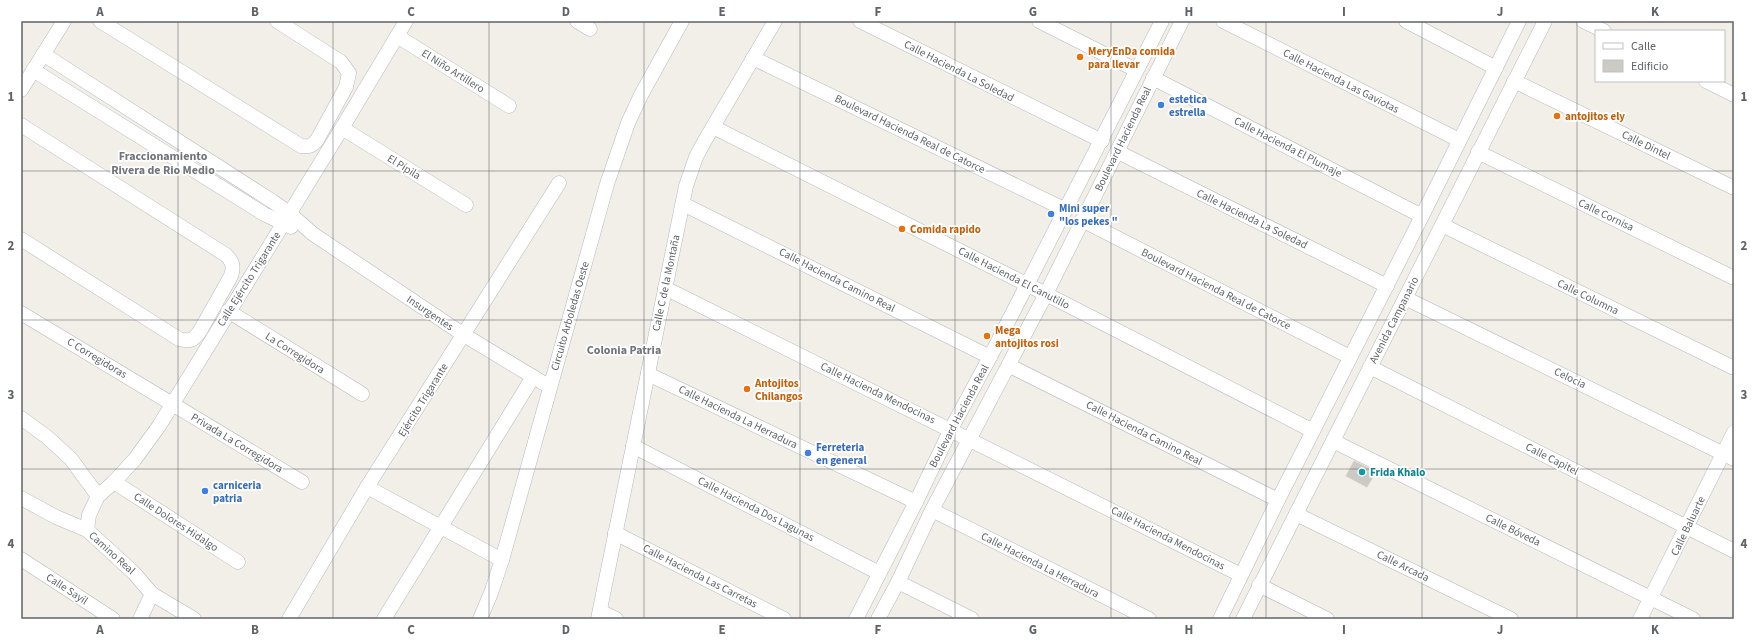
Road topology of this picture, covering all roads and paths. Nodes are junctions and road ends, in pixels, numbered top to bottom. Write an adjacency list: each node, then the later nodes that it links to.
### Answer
1 (64, 21): 20 (street)
2 (100, 21): 3 (street)
3 (277, 21)
4 (406, 21): 19 (street, Calle Ejército Trigarante)
5 (577, 21): 17 (street)
6 (682, 21): 64 (street, Circuito Arboledas Oeste)
7 (775, 21): 21 (street, Calle C de la Montaña)
8 (860, 21): 35 (street, Calle Hacienda La Soledad)
9 (1039, 21): 24 (street)
10 (1162, 21): 24 (street, Boulevard Hacienda Real)
11 (1182, 21): 25 (street, Boulevard Hacienda Real)
12 (1223, 21): 34 (street, Calle Hacienda Las Gaviotas)
13 (1406, 21): 22 (street)
14 (1519, 21): 22 (street, Avenida Campanario)
15 (1545, 21): 26 (street, Avenida Campanario)
16 (1583, 21): 18 (street)
17 (590, 28)
18 (1602, 30)
19 (397, 36): 30 (street, El Niño Artillero); 33 (street, Calle Ejército Trigarante)
20 (43, 54): 23 (street); 44 (street)
21 (754, 58): 32 (street, Calle C de la Montaña); 42 (street, Boulevard Hacienda Real de Catorce)
22 (1496, 68): 34 (street, Avenida Campanario)
23 (33, 70): 28 (street); 44 (street)
24 (1136, 70): 35 (street, Boulevard Hacienda Real)
25 (1153, 78): 36 (street, Boulevard Hacienda Real); 43 (street, Calle Hacienda El Plumaje)
26 (1514, 81): 37 (street, Avenida Campanario); 39 (street, Calle Dintel)
27 (1708, 82): 29 (street)
28 (21, 90)
29 (1734, 95)
30 (509, 106)
31 (21, 125): 47 (street)
32 (714, 127): 40 (street, Calle C de la Montaña); 49 (street, Calle Hacienda El Canutillo)
33 (342, 128): 41 (street, El Pípila); 44 (street, Calle Ejército Trigarante)
34 (1459, 140): 43 (street, Avenida Campanario)
35 (1102, 142): 42 (street, Boulevard Hacienda Real)
36 (1118, 152): 45 (street, Boulevard Hacienda Real); 50 (street, Calle Hacienda La Soledad)
37 (1478, 152): 46 (street, Avenida Campanario); 48 (street, Calle Cornisa)
38 (559, 183): 56 (street, Ejército Trigarante)
39 (1734, 188)
40 (683, 204): 51 (street, Calle C de la Montaña); 57 (street, Calle Hacienda Camino Real)
41 (466, 205)
42 (1066, 210): 49 (street, Boulevard Hacienda Real)
43 (1422, 216): 50 (street, Avenida Campanario)
44 (286, 219): 54 (street, Calle Ejército Trigarante); 56 (street, Insurgentes)
45 (1082, 220): 52 (street, Boulevard Hacienda Real); 58 (street, Boulevard Hacienda Real de Catorce)
46 (1442, 225): 53 (street, Avenida Campanario); 61 (street, Calle Columna)
47 (21, 240)
48 (1734, 278)
49 (1028, 285): 52 (street, Calle Hacienda El Canutillo); 57 (street, Boulevard Hacienda Real)
50 (1387, 286): 58 (street, Avenida Campanario)
51 (665, 288): 62 (street, Calle C de la Montaña); 68 (street, Calle Hacienda Mendocinas)
52 (1046, 294): 59 (street, Boulevard Hacienda Real); 69 (street, Calle Hacienda El Canutillo)
53 (1405, 298): 60 (street, Avenida Campanario); 74 (street, Celocia)
54 (228, 311): 65 (street, La Corregidora); 66 (street, Calle Ejército Trigarante)
55 (21, 313): 66 (street, C Corregidoras)
56 (464, 335): 63 (street, Insurgentes); 77 (street, Ejército Trigarante)
57 (990, 357): 68 (street, Boulevard Hacienda Real)
58 (1350, 357): 69 (street, Avenida Campanario)
59 (1010, 366): 71 (street, Boulevard Hacienda Real); 80 (street, Calle Hacienda Camino Real)
60 (1370, 367): 72 (street, Avenida Campanario); 84 (street, Calle Capitel)
61 (1734, 368)
62 (648, 374): 73 (street, Calle C de la Montaña); 81 (street, Calle Hacienda La Herradura)
63 (533, 377): 64 (street, Insurgentes); 85 (street)
64 (550, 387): 90 (street, Circuito Arboledas Oeste)
65 (362, 394)
66 (173, 404): 75 (street, Calle Ejército Trigarante); 76 (street, Privada La Corregidora)
67 (21, 418): 78 (street)
68 (951, 429): 71 (street, Calle Hacienda Mendocinas); 81 (street, Boulevard Hacienda Real)
69 (1312, 431): 80 (street, Avenida Campanario)
70 (1734, 432): 74 (street, Calle Baluarte)
71 (969, 438): 82 (street, Boulevard Hacienda Real); 93 (street, Calle Hacienda Mendocinas)
72 (1333, 441): 83 (street, Avenida Campanario); 97 (street, Calle Bóveda)
73 (633, 446): 87 (street, Calle C de la Montaña); 92 (street, Calle Hacienda Dos Lagunas)
74 (1728, 457): 84 (street, Calle Baluarte)
75 (114, 482): 78 (street, Calle Ejército Trigarante); 91 (street, Calle Dolores Hidalgo)
76 (302, 482)
77 (367, 487): 85 (street); 102 (street, Ejército Trigarante)
78 (98, 496): 86 (street, Calle Ejército Trigarante)
79 (21, 498): 86 (street, Camino Real)
80 (1278, 500): 93 (street, Avenida Campanario)
81 (916, 502): 92 (street, Boulevard Hacienda Real)
82 (932, 510): 94 (street, Boulevard Hacienda Real); 110 (street, Calle Hacienda La Herradura)
83 (1296, 514): 95 (street, Avenida Campanario); 114 (street, Calle Arcada)
84 (1687, 527): 88 (street, Calle Capitel); 97 (street, Calle Baluarte)
85 (441, 528): 90 (street); 103 (street)
86 (88, 530): 96 (street, Camino Real)
87 (615, 533): 98 (street, Calle C de la Montaña); 106 (street, Calle Hacienda Las Carretas)
88 (1734, 551)
89 (21, 559): 99 (street, Calle Sayil)
90 (502, 560): 104 (street, Circuito Arboledas Oeste)
91 (238, 562)
92 (879, 573): 107 (street, Boulevard Hacienda Real)
93 (1241, 575): 111 (street, Avenida Campanario)
94 (898, 582): 108 (street, Boulevard Hacienda Real); 109 (street)
95 (1260, 585): 112 (street, Avenida Campanario); 113 (street)
96 (152, 594): 100 (street); 101 (street, Camino Real)
97 (1652, 598): 115 (street, Calle Baluarte); 116 (street, Calle Bóveda)
98 (599, 615): 105 (street)
99 (112, 619)
100 (140, 619)
101 (194, 619)
102 (289, 619)
103 (384, 619)
104 (480, 619)
105 (616, 619)
106 (784, 619)
107 (856, 619)
108 (878, 619)
109 (972, 619)
110 (1149, 619)
111 (1220, 619)
112 (1243, 619)
113 (1327, 619)
114 (1511, 619)
115 (1640, 619)
116 (1693, 619)

